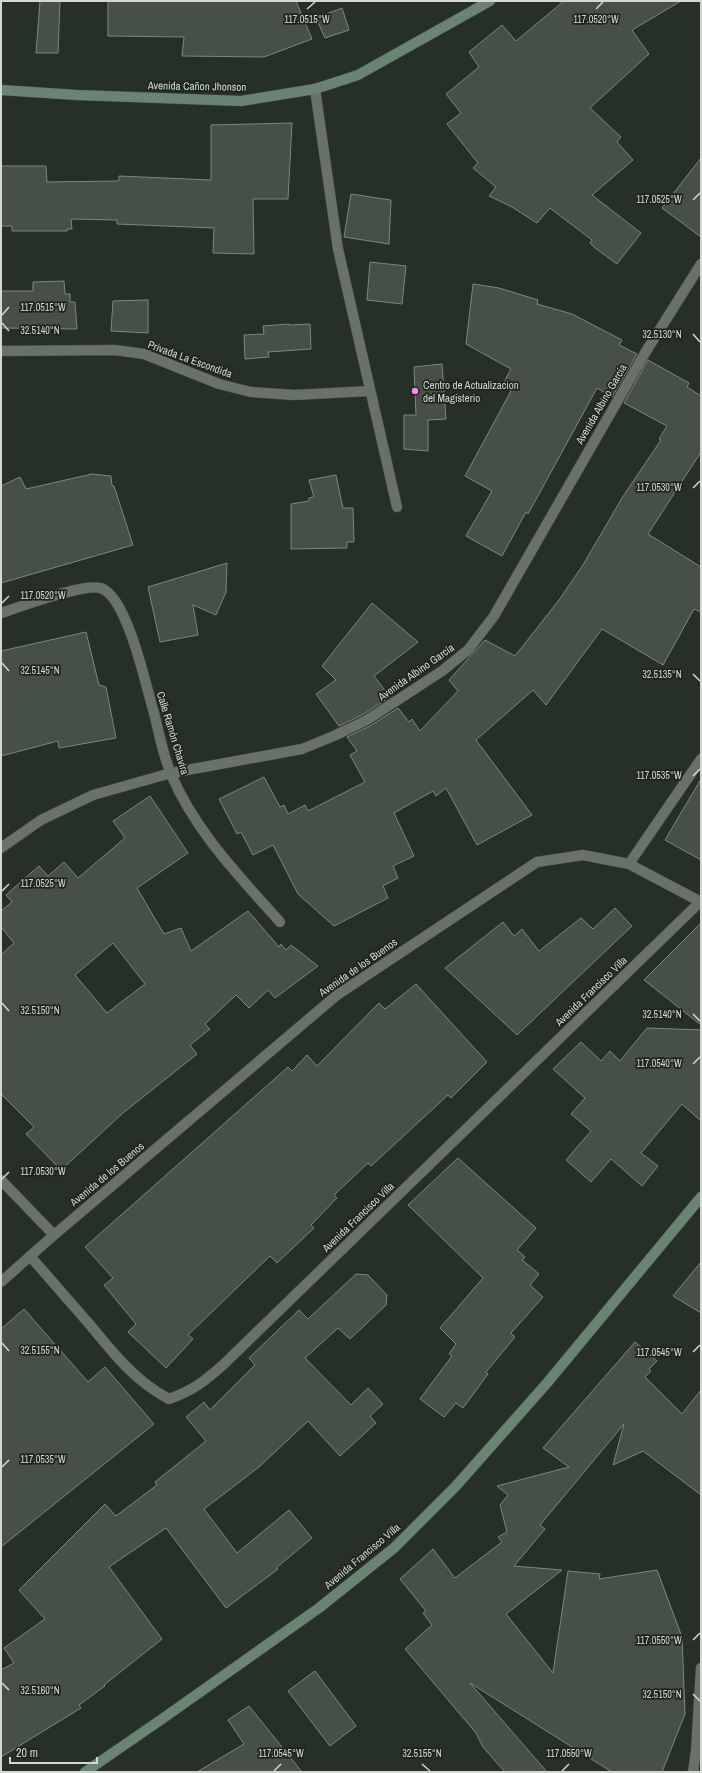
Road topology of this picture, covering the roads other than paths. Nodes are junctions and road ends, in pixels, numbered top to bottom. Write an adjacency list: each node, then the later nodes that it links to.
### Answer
1 (490, 1): 2 (main road, Avenida Cañon Jhonson)
2 (315, 89): 3 (main road, Avenida Cañon Jhonson); 6 (street)
3 (1, 90)
4 (701, 264): 10 (street, Avenida Albino García)
5 (1, 351): 6 (street, Privada La Escondida)
6 (370, 391): 7 (street)
7 (397, 507)
8 (1, 613): 10 (street, Calle Ramón Chavira)
9 (701, 759): 12 (street)
10 (170, 773): 11 (street, Avenida Albino García); 14 (street, Calle Ramón Chavira)
11 (1, 848)
12 (629, 864): 13 (street, Avenida de los Buenos); 17 (street, Avenida de los Buenos)
13 (701, 902): 18 (street, Avenida Francisco Villa)
14 (280, 922)
15 (1, 1180): 17 (street)
16 (701, 1197): 21 (main road, Avenida Francisco Villa)
17 (54, 1235): 18 (street, Avenida de los Buenos)
18 (30, 1256): 19 (street, Avenida de los Buenos)
19 (1, 1282)
20 (701, 1668): 22 (street)
21 (85, 1772)
22 (693, 1772)

